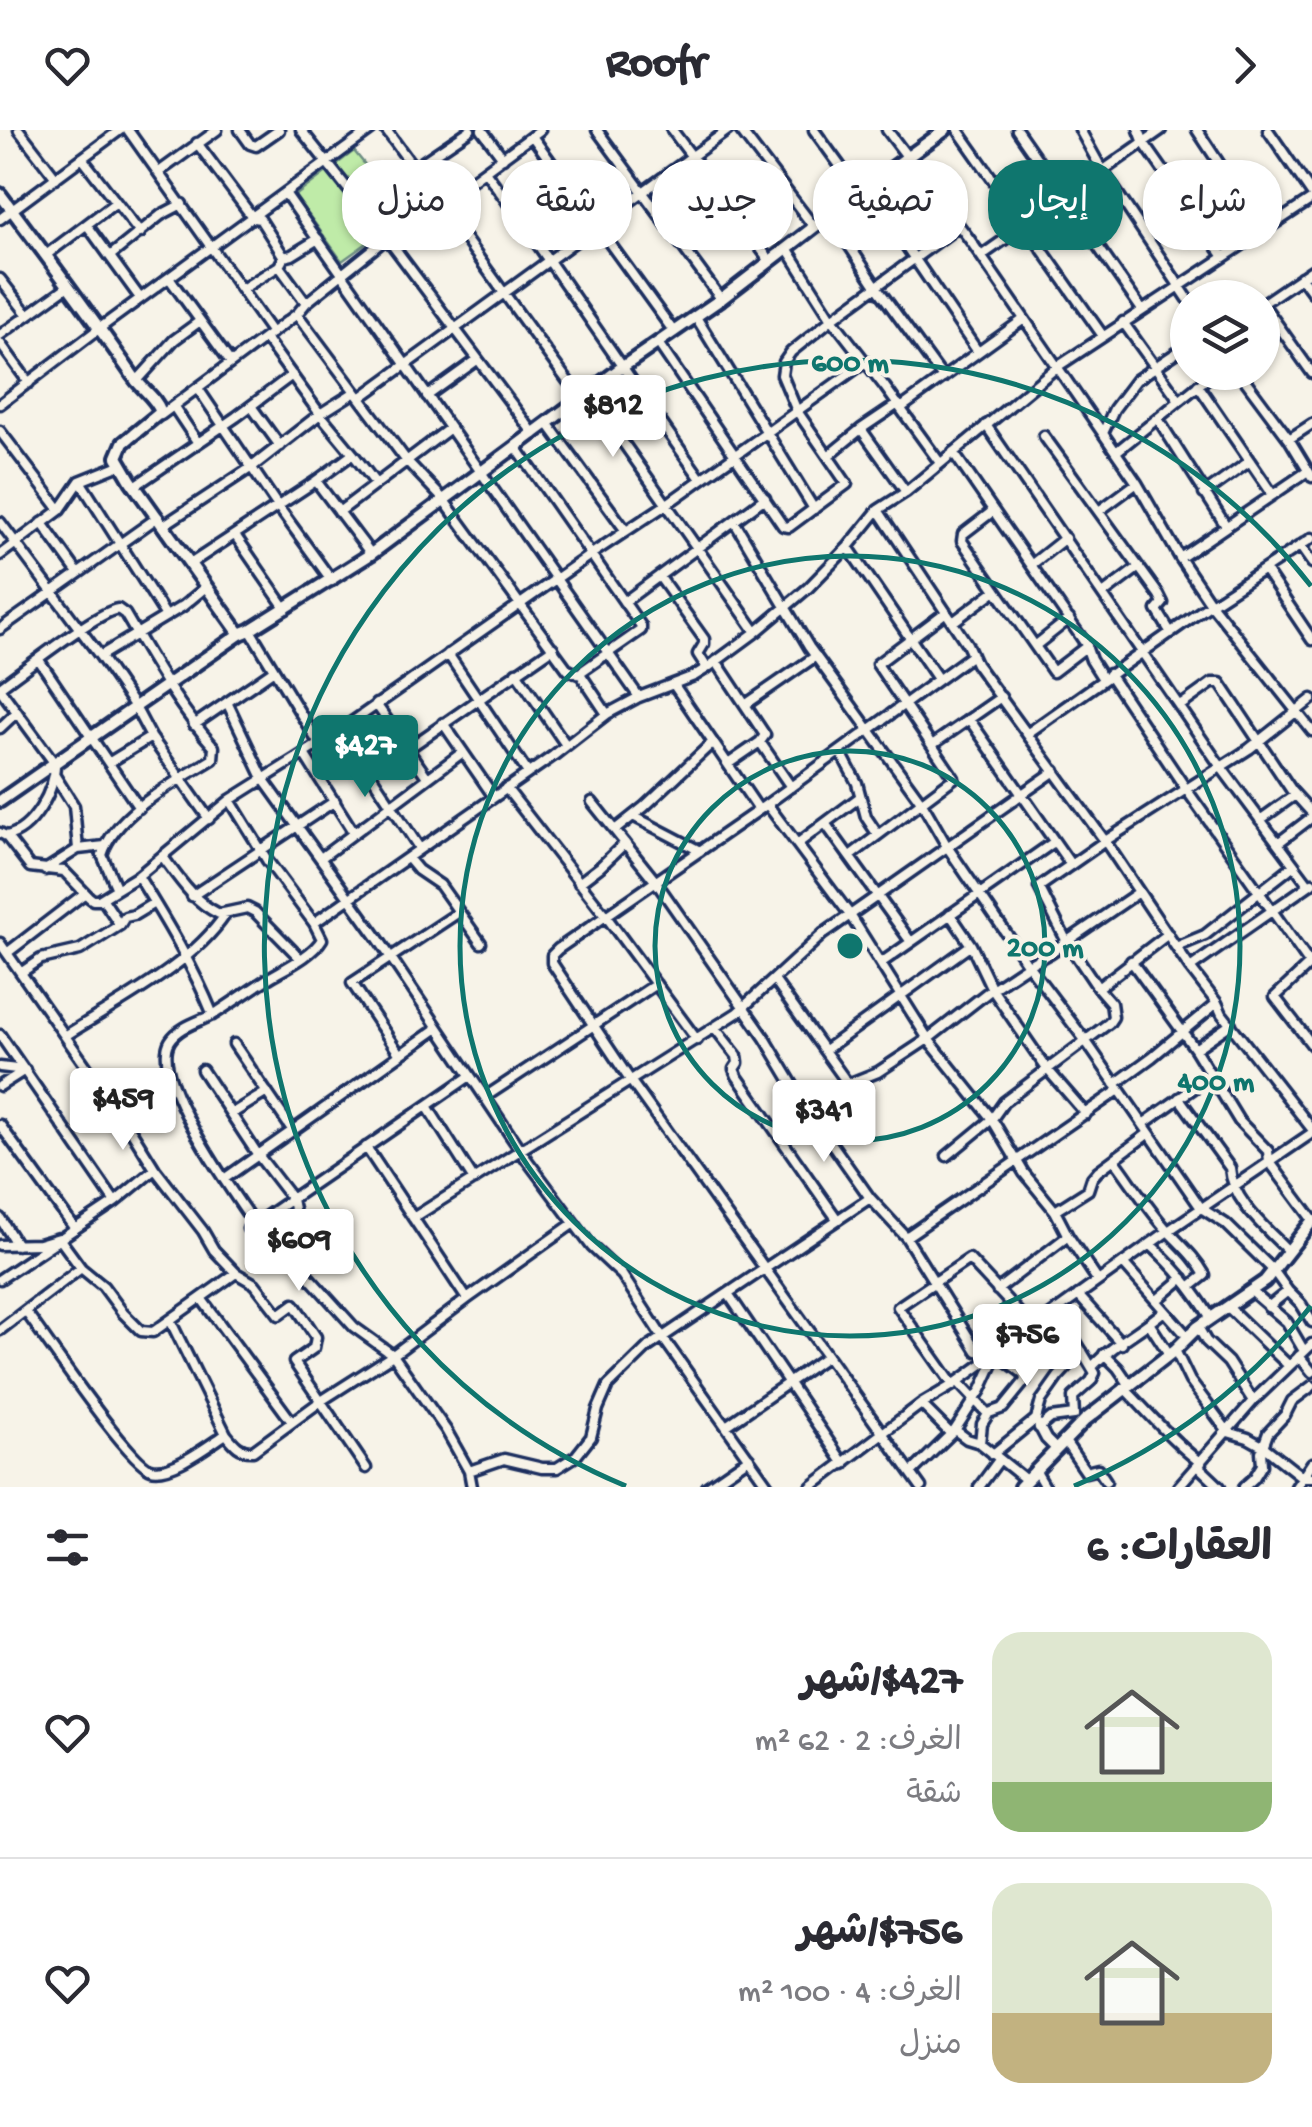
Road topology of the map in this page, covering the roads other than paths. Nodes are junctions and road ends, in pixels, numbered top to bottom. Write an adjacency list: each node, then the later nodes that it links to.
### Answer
1 (120, 130): 29 (street)
2 (128, 130): 45 (street)
3 (216, 130): 27 (street)
4 (240, 130): 5 (street)
5 (279, 130)
6 (301, 130): 43 (street)
7 (386, 130): 33 (street)
8 (470, 130): 34 (street)
9 (482, 130): 30 (street)
10 (597, 130): 50 (street)
11 (672, 130): 31 (street)
12 (728, 130): 31 (street)
13 (740, 130): 36 (street)
14 (814, 130): 37 (street)
15 (887, 130): 32 (street)
16 (945, 130): 32 (street)
17 (958, 130): 46 (street)
18 (1017, 130): 39 (street)
19 (1080, 130): 40 (street)
20 (1138, 130): 28 (street)
21 (1161, 130): 28 (street)
22 (1197, 130): 42 (street)
23 (1268, 130): 51 (street)
24 (24, 132): 48 (street)
25 (366, 132): 43 (street)
26 (536, 133): 30 (street); 35 (street)
27 (198, 143): 45 (street); 61 (street)
28 (1144, 143): 41 (street); 89 (street)
29 (82, 158): 48 (street); 57 (street)
30 (503, 158): 44 (street)
31 (692, 158): 50 (street)
32 (907, 158): 38 (street)
33 (408, 160)
34 (426, 160)
35 (554, 160)
36 (763, 160)
37 (838, 160)
38 (904, 160)
39 (1039, 160)
40 (1096, 160)
41 (1118, 160)
42 (1217, 160)
43 (326, 163): 49 (street); 52 (street)
44 (485, 171): 47 (street); 91 (street)
45 (159, 172): 58 (street)
46 (988, 173)
47 (481, 174)
48 (56, 178): 59 (street)
49 (342, 183)
50 (644, 192): 55 (street); 109 (street)
51 (1311, 192): 60 (street)
52 (284, 193): 61 (street); 68 (street)
53 (0, 194): 59 (street)
54 (793, 200): 64 (street)
55 (632, 201)
56 (1123, 202): 99 (street)
57 (115, 203): 63 (street); 66 (street)
58 (182, 204): 66 (street); 70 (street)
59 (12, 210): 62 (street); 86 (street)
60 (1282, 215)
61 (254, 218): 70 (street); 92 (street)
62 (0, 219)
63 (87, 225): 86 (street); 87 (street)
64 (813, 226)
65 (813, 228): 69 (street)
66 (140, 233): 87 (street)
67 (968, 238): 88 (street)
68 (318, 240): 92 (street); 95 (street)
69 (793, 243)
70 (212, 248): 97 (street); 103 (street)
71 (372, 250): 95 (street)
72 (396, 250): 121 (street)
73 (473, 250): 107 (street)
74 (564, 250): 91 (street)
75 (614, 250): 122 (street)
76 (761, 250): 93 (street)
77 (785, 250): 93 (street)
78 (788, 250): 115 (street)
79 (852, 250): 102 (street)
80 (910, 250): 90 (street)
81 (927, 250): 90 (street)
82 (990, 250): 88 (street)
83 (1043, 250): 125 (street)
84 (1101, 250): 111 (street)
85 (1234, 250): 89 (street)
86 (46, 255): 101 (street)
87 (110, 256): 108 (street)
88 (982, 256): 116 (street)
89 (1224, 257): 100 (street)
90 (916, 258): 102 (street); 128 (street)
91 (550, 260): 107 (street); 134 (street)
92 (282, 262): 103 (street); 110 (street)
93 (770, 262): 109 (street)
94 (1312, 270): 96 (street)
95 (342, 273): 110 (street); 133 (street)
96 (1302, 277): 105 (street); 106 (street)
97 (169, 278): 108 (street); 117 (street)
98 (0, 279): 113 (street)
99 (1174, 280)
100 (1188, 280)
101 (68, 286): 113 (street); 119 (street)
102 (876, 286): 115 (street); 139 (street)
103 (242, 289): 124 (street)
104 (1170, 291): 111 (street)
105 (1280, 292)
106 (1312, 292)
107 (503, 295): 121 (street); 148 (street)
108 (140, 298): 119 (street)
109 (721, 298): 114 (street)
110 (306, 303): 112 (street)
111 (1142, 310): 118 (street)
112 (298, 314): 124 (street); 146 (street)
113 (28, 315): 123 (street)
114 (696, 317): 122 (street); 167 (street)
115 (832, 318): 132 (street); 154 (street)
116 (1024, 320): 128 (street); 135 (street)
117 (200, 321): 131 (street); 140 (street)
118 (1122, 322): 125 (street); 136 (street)
119 (100, 328): 140 (street); 141 (street)
120 (1280, 328): 137 (street)
121 (454, 330): 130 (street); 133 (street)
122 (674, 332): 127 (street)
123 (0, 335)
124 (268, 335): 131 (street); 138 (street)
125 (1103, 336): 135 (street)
126 (0, 343): 141 (street)
127 (658, 343): 134 (street); 176 (street)
128 (978, 352): 139 (street)
129 (1170, 357): 136 (street)
130 (477, 360): 147 (street); 166 (street)
131 (231, 362): 142 (street)
132 (864, 362): 152 (street); 154 (street)
133 (406, 366): 146 (street); 147 (street)
134 (622, 368): 148 (street); 185 (street)
135 (1057, 368): 160 (street); 165 (street)
136 (1154, 368): 149 (street); 165 (street)
137 (1312, 374)
138 (292, 375): 151 (street); 155 (street)
139 (943, 378): 152 (street)
140 (136, 382): 157 (street)
141 (29, 383): 150 (street)
142 (199, 390): 153 (street); 161 (street)
143 (1193, 390): 149 (street)
144 (1201, 390): 180 (street)
145 (1253, 390): 169 (street)
146 (357, 395): 155 (street); 178 (street)
147 (427, 396): 162 (street)
148 (585, 396): 158 (street); 196 (street)
149 (1179, 400): 156 (street)
150 (0, 404)
151 (251, 406): 161 (street); 171 (street)
152 (900, 406): 163 (street); 179 (street)
153 (174, 408): 157 (street); 170 (street)
154 (797, 411): 167 (street); 177 (street)
155 (320, 414): 171 (street); 175 (street)
156 (1158, 419): 174 (street); 192 (street)
157 (152, 421): 181 (street)
158 (548, 424): 166 (street); 209 (street)
159 (1312, 424): 169 (street)
160 (986, 425): 173 (street); 211 (street)
161 (223, 426): 170 (street); 182 (street)
162 (450, 428): 178 (street); 183 (street)
163 (861, 429): 177 (street); 191 (street)
164 (0, 432): 199 (street)
165 (1102, 433): 174 (street)
166 (534, 434): 172 (street)
167 (766, 434): 176 (street); 198 (street)
168 (1044, 436): 202 (street)
169 (1290, 439): 184 (street)
170 (198, 443): 190 (street)
171 (280, 446): 182 (street)
172 (516, 447): 183 (street); 220 (street)
173 (953, 452): 179 (street); 201 (street)
174 (1116, 452): 188 (street)
175 (353, 454): 187 (street); 189 (street)
176 (736, 454): 185 (street); 194 (street)
177 (828, 456): 198 (street)
178 (406, 460): 189 (street); 195 (street)
179 (940, 462): 191 (street)
180 (1250, 462): 192 (street); 193 (street)
181 (120, 466): 186 (street); 190 (street)
182 (252, 467): 197 (street); 205 (street)
183 (482, 472): 195 (street); 229 (street)
184 (1310, 474): 193 (street)
185 (701, 479): 196 (street)
186 (80, 481): 199 (street); 214 (street)
187 (316, 481): 197 (street); 203 (street)
188 (1137, 483): 202 (street); 221 (street)
189 (376, 484): 203 (street)
190 (135, 486): 205 (street)
191 (906, 492): 200 (street)
192 (1204, 494): 208 (street)
193 (1273, 494): 208 (street)
194 (765, 498): 198 (street); 204 (street)
195 (443, 500): 219 (street); 236 (street)
196 (667, 504): 209 (street); 216 (street)
197 (277, 505): 210 (street); 230 (street)
198 (814, 509)
199 (60, 510): 207 (street)
200 (878, 510): 217 (street); 240 (street)
201 (994, 510): 224 (street); 233 (street)
202 (1100, 511): 225 (street)
203 (339, 512): 219 (street)
204 (734, 520): 216 (street); 238 (street)
205 (161, 521): 214 (street); 223 (street)
206 (0, 522): 213 (street)
207 (42, 524): 213 (street); 227 (street)
208 (1226, 526): 221 (street)
209 (626, 530): 220 (street)
210 (235, 535): 223 (street); 239 (street)
211 (1065, 538): 224 (street); 234 (street)
212 (1312, 538): 215 (street)
213 (16, 543): 218 (street); 232 (street)
214 (121, 544): 227 (street); 241 (street)
215 (1300, 546): 222 (street); 226 (street)
216 (698, 547): 228 (street); 247 (street)
217 (848, 547): 238 (street); 251 (street)
218 (0, 554)
219 (371, 554): 230 (street)
220 (590, 554): 229 (street); 235 (street)
221 (1180, 558): 237 (street)
222 (1312, 563)
223 (190, 564): 231 (street)
224 (1031, 564): 242 (street)
225 (1139, 567): 234 (street); 248 (street)
226 (1265, 570): 237 (street); 250 (street)
227 (78, 573): 232 (street)
228 (659, 576): 235 (street); 263 (street)
229 (557, 578): 236 (street); 256 (street)
230 (332, 581): 239 (street)
231 (206, 587): 241 (street); 246 (street)
232 (52, 590): 244 (street); 245 (street)
233 (996, 590): 243 (street); 252 (street)
234 (1104, 594): 255 (street)
235 (624, 602): 256 (street)
236 (522, 604): 254 (street); 257 (street)
237 (1211, 604): 248 (street); 282 (street)
238 (786, 607): 247 (street); 260 (street)
239 (286, 609): 246 (street)
240 (946, 612): 243 (street); 251 (street)
241 (166, 616): 249 (street)
242 (1069, 620): 252 (street); 253 (street)
243 (953, 622): 258 (street)
244 (0, 629)
245 (81, 630): 249 (street); 259 (street); 261 (street)
246 (245, 632): 264 (street); 269 (street)
247 (756, 632): 262 (street)
248 (1172, 633): 255 (street)
249 (136, 634): 259 (street); 269 (street)
250 (1310, 634)
251 (910, 638): 268 (street); 278 (street)
252 (1035, 646): 253 (street)
253 (1087, 646): 267 (street)
254 (552, 648): 265 (street); 266 (street)
255 (1144, 652): 267 (street); 280 (street)
256 (608, 653): 266 (street); 273 (street)
257 (448, 654): 274 (street); 277 (street)
258 (972, 654): 268 (street); 272 (street)
259 (100, 656): 281 (street)
260 (816, 656): 279 (street); 290 (street)
261 (38, 660): 271 (street); 294 (street)
262 (716, 661): 263 (street); 279 (street)
263 (707, 668): 270 (street)
264 (274, 670): 276 (street); 298 (street)
265 (516, 672): 274 (street); 299 (street)
266 (578, 674): 284 (street)
267 (1106, 677): 292 (street); 316 (street)
268 (938, 679): 278 (street)
269 (167, 685): 281 (street); 287 (street)
270 (674, 685): 273 (street); 296 (street)
271 (0, 688): 283 (street)
272 (1000, 696): 285 (street); 292 (street)
273 (639, 697): 284 (street)
274 (478, 698): 286 (street); 310 (street)
275 (1312, 699): 282 (street)
276 (227, 702): 287 (street); 313 (street)
277 (376, 704): 289 (street); 301 (street)
278 (903, 704): 290 (street); 300 (street)
279 (746, 705): 297 (street)
280 (1180, 706): 295 (street); 307 (street)
281 (135, 707): 293 (street); 294 (street)
282 (1297, 710): 291 (street); 295 (street)
283 (18, 712): 288 (street); 308 (street)
284 (607, 714): 299 (street)
285 (970, 719): 300 (street); 320 (street)
286 (443, 724): 301 (street); 303 (street)
287 (194, 725): 312 (street)
288 (0, 728)
289 (341, 729): 298 (street); 326 (street)
290 (869, 730): 302 (street); 325 (street)
291 (1312, 731)
292 (1028, 734): 309 (street)
293 (151, 737): 305 (street); 312 (street)
294 (92, 738): 305 (street); 308 (street)
295 (1260, 740): 307 (street); 317 (street)
296 (713, 742): 306 (street); 330 (street)
297 (760, 742): 306 (street); 314 (street)
298 (319, 744): 304 (street)
299 (566, 745): 310 (street)
300 (932, 745): 325 (street)
301 (408, 748): 311 (street)
302 (840, 751): 314 (street); 319 (street)
303 (463, 752): 311 (street); 318 (street)
304 (304, 754): 313 (street); 323 (street)
305 (110, 762): 328 (street)
306 (728, 764): 327 (street)
307 (1221, 767): 316 (street); 332 (street)
308 (55, 770): 322 (street); 338 (street); 346 (street)
309 (1055, 771): 320 (street); 340 (street)
310 (528, 772): 315 (street)
311 (428, 777): 326 (street)
312 (182, 778): 328 (street); 331 (street)
313 (264, 780): 321 (street); 334 (street)
314 (790, 787): 327 (street)
315 (506, 788): 318 (street); 359 (street)
316 (1186, 789): 340 (street); 364 (street)
317 (1295, 795): 329 (street); 332 (street)
318 (494, 796): 347 (street)
319 (860, 796): 333 (street); 337 (street)
320 (1021, 796): 339 (street); 345 (street)
321 (230, 800): 331 (street); 348 (street)
322 (0, 801)
323 (335, 801): 334 (street); 336 (street)
324 (592, 802): 335 (street)
325 (922, 803): 337 (street); 345 (street)
326 (391, 805): 336 (street); 347 (street)
327 (763, 807): 343 (street); 349 (street)
328 (139, 808): 344 (street)
329 (1312, 815): 342 (street)
330 (633, 816): 335 (street); 349 (street)
331 (209, 819): 351 (street)
332 (1260, 820): 342 (street)
333 (825, 824): 343 (street); 350 (street)
334 (298, 826): 348 (street); 352 (street)
335 (615, 830): 341 (street)
336 (354, 833): 352 (street)
337 (878, 835): 350 (street)
338 (4, 839): 356 (street)
339 (1054, 842): 354 (street); 365 (street)
340 (1105, 842): 354 (street); 362 (street)
341 (625, 843): 358 (street); 359 (street)
342 (1278, 843): 355 (street)
343 (797, 844): 376 (street)
344 (104, 846): 346 (street); 361 (street)
345 (948, 848): 365 (street); 366 (street)
346 (78, 849): 356 (street)
347 (420, 849): 353 (street)
348 (262, 850): 367 (street); 378 (street)
349 (700, 851): 358 (street)
350 (850, 856): 366 (street)
351 (163, 857): 357 (street); 367 (street)
352 (322, 858): 370 (street)
353 (408, 858): 370 (street); 372 (street)
354 (1071, 865): 383 (street)
355 (1294, 866): 360 (street); 364 (street)
356 (45, 870): 363 (street)
357 (138, 876): 361 (street); 371 (street)
358 (656, 882): 377 (street); 403 (street)
359 (579, 883): 377 (street)
360 (1309, 885): 368 (street); 373 (street)
361 (116, 889): 369 (street)
362 (1139, 892): 380 (street); 383 (street)
363 (85, 893): 369 (street); 387 (street)
364 (1260, 893): 373 (street); 386 (street)
365 (980, 894): 374 (street); 393 (street)
366 (878, 895): 376 (street); 382 (street)
367 (192, 896): 375 (street)
368 (1312, 896)
369 (102, 898): 379 (street)
370 (350, 898): 378 (street); 390 (street)
371 (154, 903): 379 (street); 388 (street)
372 (460, 912): 381 (street); 390 (street)
373 (1274, 912): 394 (street); 395 (street)
374 (950, 914): 382 (street); 385 (street)
375 (224, 915): 388 (street); 389 (street)
376 (850, 915): 392 (street); 397 (street)
377 (606, 916): 398 (street); 406 (street)
378 (314, 922): 389 (street)
379 (120, 925): 396 (street)
380 (1168, 934): 386 (street); 391 (street)
381 (481, 942)
382 (911, 942): 392 (street)
383 (1067, 942): 393 (street); 399 (street)
384 (0, 943): 387 (street)
385 (972, 945): 400 (street); 401 (street)
386 (1176, 948): 395 (street)
387 (8, 953): 396 (street)
388 (185, 956): 404 (street); 411 (street)
389 (300, 958): 404 (street)
390 (392, 958): 407 (street); 419 (street)
391 (1131, 960): 399 (street); 409 (street)
392 (881, 963): 401 (street)
393 (1028, 964): 400 (street); 414 (street)
394 (1311, 966): 416 (street)
395 (1190, 968): 402 (street)
396 (22, 972): 411 (street)
397 (774, 980): 403 (street); 418 (street)
398 (656, 984): 406 (street); 413 (street)
399 (1098, 988): 414 (street)
400 (992, 990): 412 (street); 421 (street)
401 (901, 996): 412 (street); 418 (street)
402 (1217, 1003): 405 (street); 409 (street)
403 (744, 1008): 408 (street); 434 (street)
404 (213, 1014): 452 (street)
405 (1231, 1024): 417 (street); 441 (street)
406 (593, 1026): 426 (street); 431 (street)
407 (438, 1028): 419 (street); 424 (street)
408 (715, 1028): 413 (street); 443 (street)
409 (1181, 1031): 417 (street); 429 (street)
410 (0, 1035): 422 (street)
411 (65, 1036): 451 (street)
412 (928, 1039): 427 (street); 437 (street)
413 (697, 1040): 426 (street)
414 (1084, 1040): 421 (street); 429 (street)
415 (234, 1044): 430 (street)
416 (1312, 1044)
417 (1195, 1049): 425 (street)
418 (825, 1050): 427 (street)
419 (400, 1055): 440 (street)
420 (0, 1067): 422 (street)
421 (1047, 1069): 436 (street); 437 (street)
422 (24, 1070): 428 (street); 457 (street)
423 (202, 1070): 435 (street)
424 (470, 1076): 431 (street); 433 (street)
425 (1211, 1076): 432 (street); 449 (street)
426 (630, 1080): 445 (street); 476 (street)
427 (852, 1083): 434 (street); 442 (street)
428 (0, 1086)
429 (1117, 1087): 436 (street); 439 (street)
430 (267, 1092): 435 (street); 440 (street)
431 (485, 1097): 445 (street)
432 (1179, 1098): 439 (street); 454 (street)
433 (427, 1106): 444 (street); 453 (street)
434 (808, 1110): 442 (street); 443 (street)
435 (232, 1114): 446 (street)
436 (1086, 1114): 450 (street)
437 (992, 1119): 447 (street); 450 (street)
438 (0, 1125): 465 (street)
439 (1146, 1128): 448 (street); 458 (street)
440 (294, 1131): 446 (street)
441 (1312, 1131): 449 (street)
442 (823, 1132): 455 (street)
443 (779, 1136): 462 (street)
444 (366, 1148): 456 (street); 461 (street)
445 (520, 1150): 453 (street); 464 (street)
446 (258, 1156): 452 (street); 456 (street)
447 (947, 1156)
448 (1114, 1159): 459 (street); 466 (street)
449 (1269, 1161): 454 (street); 463 (street)
450 (1017, 1162): 459 (street); 468 (street)
451 (155, 1169): 457 (street); 478 (street)
452 (224, 1180): 456 (street)
453 (474, 1180): 461 (street)
454 (1235, 1185): 458 (street); 473 (street)
455 (870, 1198): 462 (street); 468 (street)
456 (292, 1199): 512 (street)
457 (115, 1202): 465 (street)
458 (1201, 1208): 466 (street); 477 (street)
459 (1054, 1211): 467 (street)
460 (0, 1218): 472 (street)
461 (413, 1218): 490 (street)
462 (838, 1220): 476 (street)
463 (1312, 1220): 473 (street)
464 (574, 1224): 490 (street); 505 (street)
465 (75, 1229): 469 (street)
466 (1168, 1231): 470 (street); 483 (street)
467 (1068, 1236): 482 (street); 484 (street)
468 (906, 1237): 481 (street)
469 (60, 1238): 472 (street); 475 (street); 480 (street)
470 (1150, 1244): 474 (street); 479 (street)
471 (0, 1245): 472 (street)
472 (17, 1245)
473 (1287, 1250): 477 (street)
474 (1124, 1263): 482 (street); 491 (street)
475 (82, 1268): 496 (street); 498 (street)
476 (766, 1269): 487 (street); 513 (street)
477 (1272, 1270): 485 (street); 486 (street)
478 (236, 1273): 489 (street); 522 (street)
479 (1183, 1278): 483 (street); 491 (street)
480 (0, 1279)
481 (934, 1281): 484 (street); 510 (street); 518 (street)
482 (1098, 1281): 488 (street)
483 (1191, 1286): 497 (street)
484 (998, 1290): 502 (street)
485 (1251, 1290): 492 (street); 493 (street)
486 (1288, 1291): 493 (street); 499 (street)
487 (729, 1295): 505 (street); 517 (street)
488 (1078, 1296): 494 (street); 506 (street)
489 (201, 1298): 498 (street); 527 (street)
490 (467, 1298): 512 (street)
491 (1156, 1300): 495 (street)
492 (1228, 1307): 497 (street); 514 (street)
493 (1268, 1308): 507 (street)
494 (1056, 1310): 502 (street); 508 (street)
495 (1164, 1311): 500 (street); 504 (street)
496 (26, 1312): 503 (street); 532 (street)
497 (1211, 1318): 501 (street)
498 (170, 1320): 532 (street)
499 (1312, 1322)
500 (1149, 1324): 506 (street); 509 (street)
501 (1198, 1327): 504 (street); 523 (street)
502 (1033, 1328): 510 (street)
503 (0, 1330)
504 (1188, 1337): 509 (street)
505 (663, 1338): 529 (street); 543 (street)
506 (1122, 1344): 511 (street)
507 (1305, 1350): 514 (street); 516 (street)
508 (1082, 1351): 515 (street); 528 (street)
509 (1172, 1352): 519 (street); 531 (street)
510 (997, 1354): 518 (street); 521 (street); 525 (street)
511 (1104, 1354): 515 (street); 519 (street)
512 (394, 1355): 522 (street); 543 (street)
513 (827, 1356): 517 (street); 533 (street)
514 (1288, 1365): 523 (street)
515 (1092, 1366): 526 (street)
516 (1312, 1372)
517 (790, 1382): 529 (street); 539 (street)
518 (956, 1383): 521 (street); 524 (street)
519 (1126, 1386): 526 (street); 541 (street)
520 (1312, 1386): 536 (street)
521 (975, 1400): 525 (street); 530 (street)
522 (321, 1401): 527 (street); 542 (street)
523 (1253, 1401): 531 (street)
524 (921, 1404): 530 (street); 533 (street)
525 (988, 1414): 534 (street)
526 (1078, 1419): 528 (street); 535 (street)
527 (292, 1422): 532 (street)
528 (1038, 1423): 535 (street); 537 (street)
529 (726, 1426): 538 (street)
530 (953, 1432): 534 (street); 544 (street)
531 (1228, 1432): 536 (street); 541 (street)
532 (226, 1434)
533 (882, 1434): 539 (street); 544 (street)
534 (980, 1443): 537 (street)
535 (1060, 1444): 547 (street); 548 (street)
536 (1264, 1447): 545 (street); 546 (street)
537 (996, 1457): 547 (street); 550 (street)
538 (749, 1458): 552 (street); 553 (street)
539 (844, 1464): 554 (street)
540 (1312, 1464): 545 (street)
541 (1200, 1465): 549 (street); 557 (street)
542 (366, 1468)
543 (469, 1471): 551 (street)
544 (911, 1473): 555 (street)
545 (1307, 1477): 561 (street)
546 (1254, 1478): 559 (street); 560 (street)
547 (1027, 1479): 556 (street)
548 (1106, 1481)
549 (1211, 1483): 558 (street)
550 (982, 1486)
551 (472, 1487)
552 (707, 1487)
553 (769, 1487)
554 (811, 1487)
555 (921, 1487)
556 (1045, 1487)
557 (1178, 1487)
558 (1220, 1487)
559 (1244, 1487)
560 (1260, 1487)
561 (1296, 1487)

